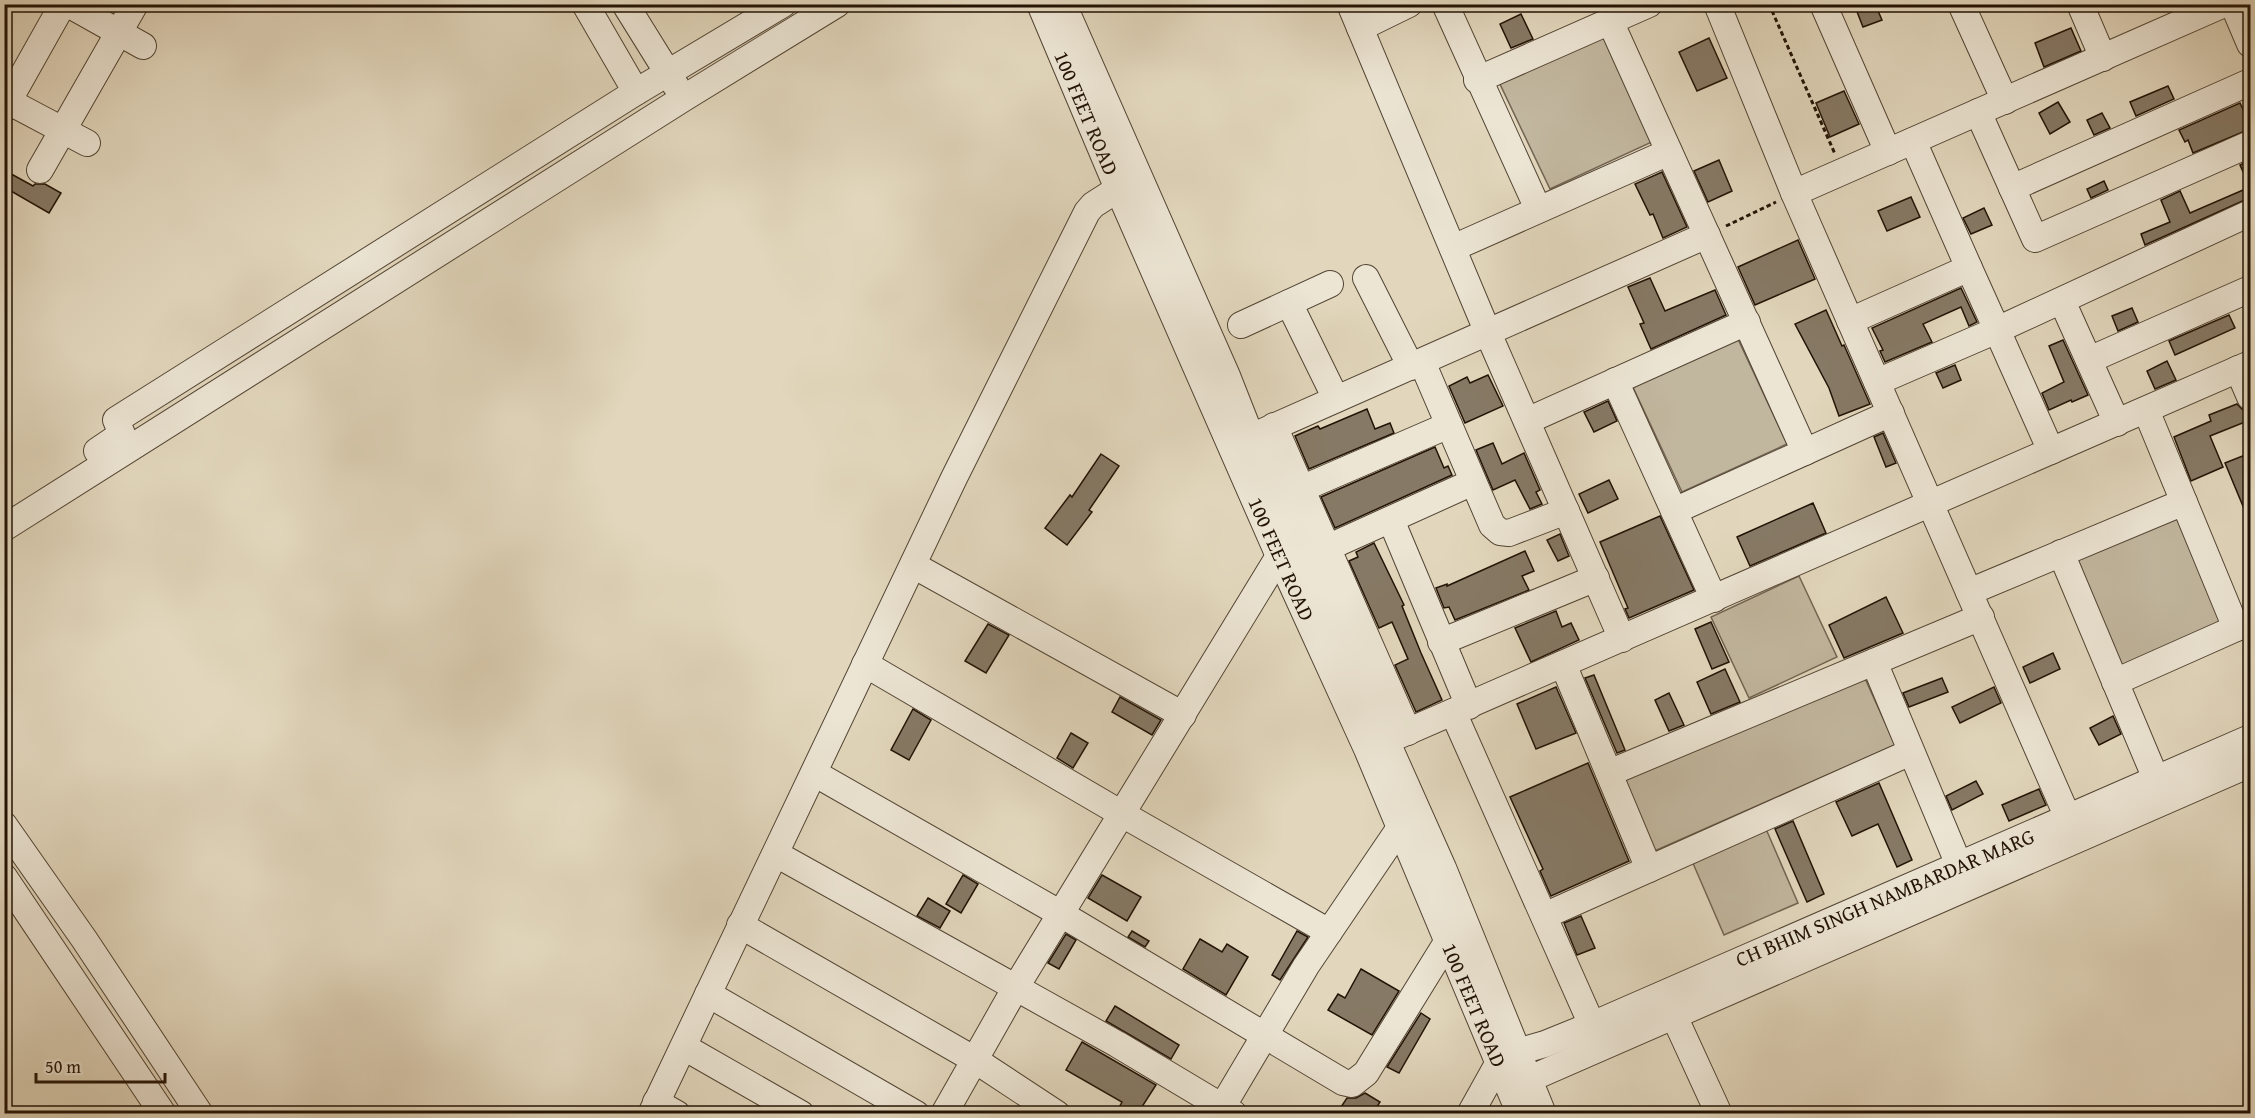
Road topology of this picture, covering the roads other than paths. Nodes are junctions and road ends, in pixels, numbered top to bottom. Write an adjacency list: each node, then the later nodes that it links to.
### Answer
1 (63, 4): 32 (street)
2 (68, 4): 22 (street)
3 (135, 4): 22 (street)
4 (585, 4): 29 (street)
5 (625, 4): 26 (street)
6 (783, 4): 26 (street)
7 (837, 4): 30 (street)
8 (1040, 4): 42 (street, 100 FEET ROAD)
9 (1063, 4): 72 (street, 100 FEET ROAD)
10 (1350, 4): 21 (street)
11 (1409, 4): 21 (street)
12 (1444, 4): 27 (street)
13 (1649, 4): 20 (street)
14 (1717, 4): 43 (street)
15 (1823, 4): 39 (street)
16 (1961, 4): 31 (street)
17 (2080, 4): 25 (street)
18 (2224, 4): 25 (street)
19 (2233, 4): 23 (street)
20 (1610, 21): 27 (street); 38 (street)
21 (1360, 27): 47 (street)
22 (119, 33): 24 (street); 34 (street)
23 (2250, 44)
24 (143, 46)
25 (2103, 58): 31 (street)
26 (668, 73): 29 (street); 30 (street)
27 (1477, 80): 44 (street)
28 (2250, 82): 41 (street)
29 (636, 92): 81 (street)
30 (684, 98): 83 (street)
31 (2005, 101): 33 (street)
32 (6, 103): 34 (street)
33 (1978, 112): 35 (street); 41 (street)
34 (63, 131): 36 (street); 40 (street)
35 (1913, 141): 39 (street); 48 (street)
36 (87, 143)
37 (2250, 144): 41 (street)
38 (1669, 152): 44 (street); 46 (street)
39 (1888, 152): 43 (street)
40 (40, 170)
41 (2012, 188)
42 (1118, 189): 86 (street, 100 FEET ROAD); 87 (street)
43 (1794, 193): 54 (street)
44 (1538, 209): 47 (street)
45 (2250, 213): 52 (street)
46 (1707, 235): 55 (street); 58 (street)
47 (1453, 248): 58 (street)
48 (1969, 268): 54 (street); 57 (street)
49 (1366, 278): 60 (street)
50 (1330, 284): 53 (street)
51 (2250, 289): 59 (street)
52 (2062, 301): 57 (street); 59 (street)
53 (1289, 303): 56 (street); 65 (street)
54 (1850, 321): 63 (street)
55 (1747, 322): 62 (street); 73 (street)
56 (1241, 325)
57 (1997, 330): 63 (street); 74 (street)
58 (1488, 333): 60 (street); 68 (street)
59 (2089, 360): 69 (street)
60 (1416, 364): 65 (street); 70 (street)
61 (2244, 367): 64 (street); 66 (street)
62 (1615, 381): 68 (street); 80 (street)
63 (1877, 382): 67 (street)
64 (2250, 397)
65 (1336, 399): 71 (street)
66 (2146, 410): 69 (street); 77 (street)
67 (1891, 413): 73 (street); 78 (street)
68 (1527, 421): 79 (street)
69 (2116, 423): 74 (street)
70 (1449, 425): 75 (street); 76 (street)
71 (1274, 426): 72 (street); 76 (street)
72 (1251, 436): 102 (street, 100 FEET ROAD)
73 (1805, 452): 80 (street)
74 (2051, 452): 78 (street)
75 (1473, 482): 79 (street); 82 (street)
76 (1301, 489): 84 (street)
77 (2184, 502): 85 (street); 92 (street)
78 (1931, 504): 89 (street); 90 (street)
79 (1566, 511): 88 (street)
80 (1674, 511): 90 (street)
81 (4, 513)
82 (1391, 520): 84 (street); 94 (street)
83 (4, 528)
84 (1327, 548): 102 (street)
85 (2061, 553): 89 (street); 98 (street)
86 (1279, 556): 100 (street); 102 (street, 100 FEET ROAD)
87 (913, 565): 96 (street); 100 (street)
88 (1596, 578): 93 (street); 94 (street)
89 (1969, 592): 91 (street)
90 (1714, 599): 93 (street)
91 (1981, 617): 95 (street); 109 (street)
92 (2243, 625): 98 (street)
93 (1622, 639): 97 (street)
94 (1440, 642): 99 (street)
95 (1874, 662): 103 (street); 106 (street)
96 (865, 663): 105 (street); 108 (street)
97 (1563, 664): 99 (street); 106 (street)
98 (2115, 682): 107 (street)
99 (1461, 709): 102 (street); 117 (street)
100 (1183, 715): 108 (street)
101 (2250, 738): 107 (street, CH BHIM SINGH NAMBARDAR MARG)
102 (1387, 741): 111 (street, 100 FEET ROAD); 127 (street, 100 FEET ROAD)
103 (1911, 752): 113 (street); 114 (street)
104 (2250, 764): 123 (street, CH BHIM SINGH NAMBARDAR MARG)
105 (814, 773): 112 (street); 116 (street)
106 (1609, 773): 114 (street)
107 (2156, 779): 109 (street, CH BHIM SINGH NAMBARDAR MARG)
108 (1122, 814): 116 (street); 119 (street)
109 (2068, 818): 113 (street, CH BHIM SINGH NAMBARDAR MARG)
110 (4, 825): 133 (street)
111 (1399, 829): 119 (street); 120 (street, 100 FEET ROAD)
112 (776, 854): 118 (street); 121 (street)
113 (1959, 865): 124 (street, CH BHIM SINGH NAMBARDAR MARG)
114 (1649, 869): 117 (street)
115 (4, 877): 132 (street)
116 (1061, 914): 121 (street); 125 (street)
117 (1544, 916): 124 (street)
118 (740, 925): 122 (street); 128 (street)
119 (1329, 932): 125 (street)
120 (1447, 942): 125 (street); 127 (street, 100 FEET ROAD)
121 (1016, 987): 128 (street); 131 (street)
122 (708, 994): 126 (street); 135 (street)
123 (1674, 1016): 129 (street, CH BHIM SINGH NAMBARDAR MARG); 141 (street)
124 (1592, 1025): 127 (street, CH BHIM SINGH NAMBARDAR MARG)
125 (1263, 1036): 131 (street)
126 (684, 1047): 130 (street); 134 (street)
127 (1508, 1057): 129 (street, 100 FEET ROAD); 138 (street)
128 (975, 1060): 136 (street); 137 (street)
129 (1518, 1084): 139 (street, 100 FEET ROAD); 140 (street, 100 FEET ROAD)
130 (662, 1110)
131 (1225, 1111)
132 (163, 1113)
133 (200, 1113)
134 (801, 1113)
135 (916, 1113)
136 (945, 1113)
137 (1057, 1113)
138 (1470, 1113)
139 (1520, 1113)
140 (1543, 1113)
141 (1719, 1113)

